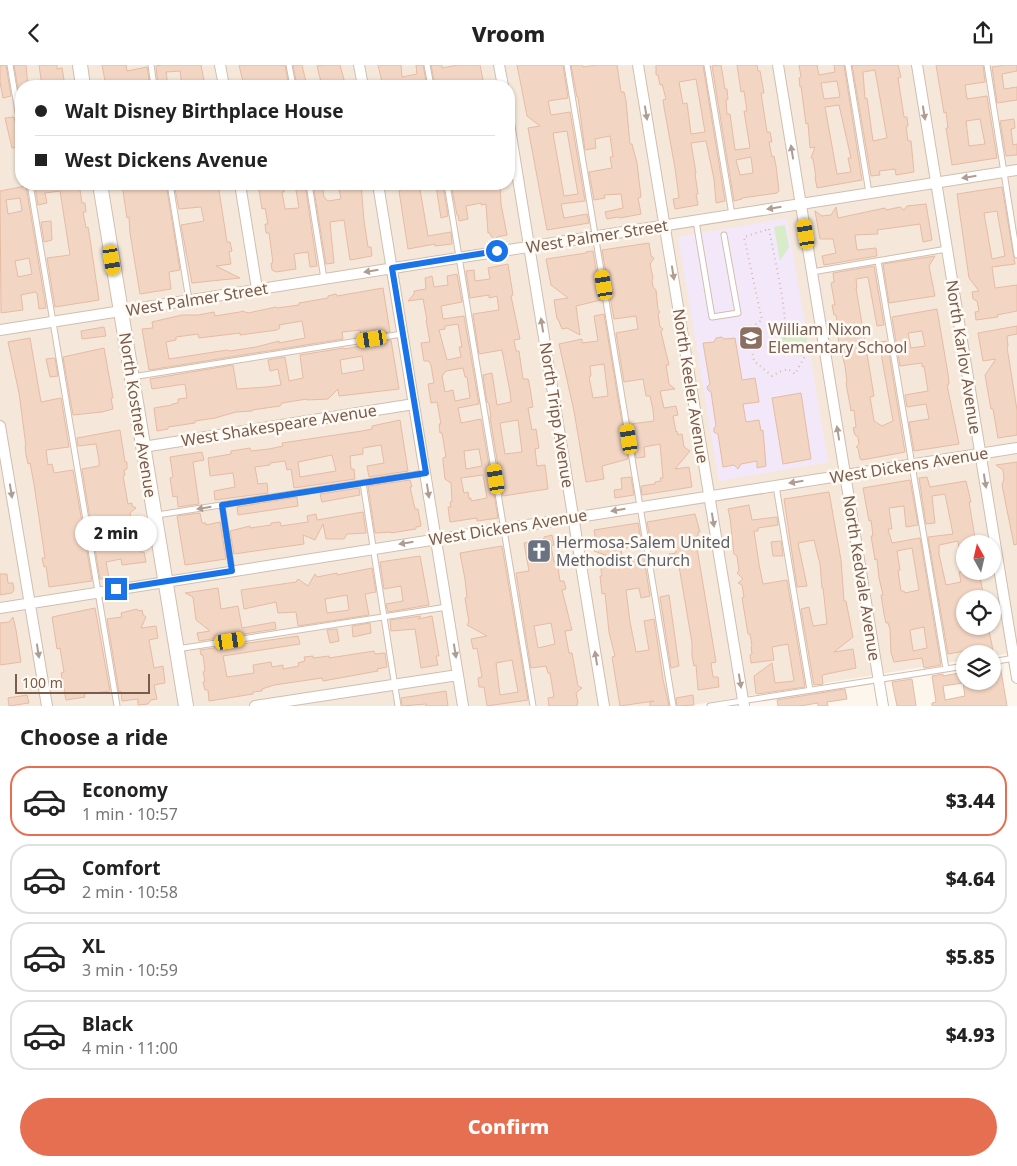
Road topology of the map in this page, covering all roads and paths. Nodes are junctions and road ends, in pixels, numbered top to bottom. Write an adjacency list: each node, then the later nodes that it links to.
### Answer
1 (10, 65): 23 (lane)
2 (80, 65): 16 (street)
3 (151, 65): 17 (lane)
4 (220, 65): 18 (street)
5 (289, 65): 19 (lane)
6 (359, 65): 20 (street)
7 (427, 65): 21 (lane)
8 (499, 65): 22 (street)
9 (567, 65): 41 (lane)
10 (638, 65): 39 (street, North Keeler Avenue, one-way to 39)
11 (707, 65): 37 (lane)
12 (778, 65): 36 (street, North Kedvale Avenue, one-way to 12)
13 (848, 65): 35 (lane)
14 (917, 65): 27 (street, North Karlov Avenue, one-way to 27)
15 (987, 65): 26 (lane)
16 (83, 80)
17 (153, 80)
18 (223, 80)
19 (292, 80)
20 (361, 80)
21 (430, 80)
22 (502, 80)
23 (15, 94)
24 (515, 160): 42 (street, North Tripp Avenue)
25 (1017, 170): 26 (street, West Palmer Street)
26 (1004, 172): 27 (street, West Palmer Street, one-way to 27); 44 (lane)
27 (936, 182): 35 (street, West Palmer Street); 43 (street, North Karlov Avenue)
28 (31, 190): 53 (lane)
29 (101, 190): 52 (street, North Kostner Avenue)
30 (171, 190): 51 (lane)
31 (241, 190): 50 (street)
32 (310, 190): 49 (lane)
33 (379, 190): 47 (street)
34 (448, 190): 45 (lane)
35 (869, 193): 36 (street, West Palmer Street)
36 (800, 204): 37 (street, West Palmer Street, one-way to 37); 48 (street, North Kedvale Avenue)
37 (732, 215): 38 (street, West Palmer Street)
38 (696, 220): 39 (street, West Palmer Street); 40 (lane)
39 (665, 225): 41 (street, West Palmer Street); 68 (street, North Keeler Avenue, one-way to 68)
40 (724, 235)
41 (596, 236): 42 (street, West Palmer Street); 70 (lane)
42 (529, 246): 45 (street, West Palmer Street); 72 (street, North Tripp Avenue, one-way to 42)
43 (947, 249): 46 (lane); 62 (street, North Karlov Avenue)
44 (1017, 255)
45 (459, 257): 47 (street, West Palmer Street); 73 (lane)
46 (878, 261): 48 (lane); 63 (lane)
47 (392, 268): 49 (street, West Palmer Street, one-way to 49); 55 (street)
48 (812, 272): 65 (street, North Kedvale Avenue, one-way to 48)
49 (324, 279): 50 (street, West Palmer Street)
50 (257, 289): 51 (street, West Palmer Street)
51 (189, 300): 52 (street, West Palmer Street)
52 (121, 311): 53 (street, West Palmer Street); 57 (street, North Kostner Avenue)
53 (53, 321): 54 (street, West Palmer Street); 78 (lane)
54 (0, 330)
55 (403, 334): 57 (lane); 58 (street)
56 (795, 374): 56 (path)
57 (132, 377): 60 (street, North Kostner Avenue)
58 (414, 404): 60 (street, West Shakespeare Avenue); 64 (street)
59 (0, 425): 79 (street, one-way to 79)
60 (143, 447): 71 (street, North Kostner Avenue)
61 (1017, 448): 62 (street, West Dickens Avenue)
62 (980, 454): 63 (street, West Dickens Avenue); 84 (street, North Karlov Avenue, one-way to 84)
63 (912, 464): 65 (street, West Dickens Avenue); 87 (lane)
64 (426, 473): 66 (lane); 74 (street, one-way to 74)
65 (845, 475): 67 (street, West Dickens Avenue, one-way to 67); 90 (street, North Kedvale Avenue)
66 (363, 483): 69 (lane); 75 (lane)
67 (776, 485): 68 (street, West Dickens Avenue); 92 (lane)
68 (709, 496): 70 (street, West Dickens Avenue); 93 (street, North Keeler Avenue, one-way to 93)
69 (222, 505): 71 (lane, one-way to 71); 76 (lane)
70 (640, 507): 72 (street, West Dickens Avenue, one-way to 72); 102 (lane)
71 (155, 515): 77 (street, North Kostner Avenue)
72 (573, 517): 73 (street, West Dickens Avenue); 101 (street, North Tripp Avenue, one-way to 72)
73 (504, 528): 74 (street, West Dickens Avenue); 100 (lane)
74 (436, 539): 75 (street, West Dickens Avenue, one-way to 75); 81 (street)
75 (373, 549): 76 (street, West Dickens Avenue); 82 (lane)
76 (232, 571): 77 (street, West Dickens Avenue)
77 (165, 581): 78 (street, West Dickens Avenue); 83 (street, North Kostner Avenue)
78 (98, 592): 79 (street, West Dickens Avenue); 95 (lane)
79 (30, 603): 80 (street, West Dickens Avenue); 94 (street, one-way to 94)
80 (0, 607)
81 (447, 607): 82 (lane); 88 (street, one-way to 88)
82 (384, 617): 83 (lane); 91 (lane)
83 (177, 649): 96 (street, North Kostner Avenue)
84 (1015, 658): 85 (lane); 89 (street, North Karlov Avenue)
85 (1001, 660)
86 (956, 667): 87 (lane)
87 (946, 669): 90 (lane)
88 (458, 675): 91 (street); 99 (street)
89 (1017, 678)
90 (878, 679): 92 (lane); 104 (street, North Kedvale Avenue)
91 (395, 685): 97 (street); 98 (lane)
92 (810, 690): 93 (lane)
93 (743, 703): 103 (lane)
94 (47, 706)
95 (117, 706)
96 (186, 706)
97 (255, 706)
98 (398, 706)
99 (463, 706)
100 (533, 706)
101 (604, 706)
102 (673, 706)
103 (710, 706)
104 (883, 706)

